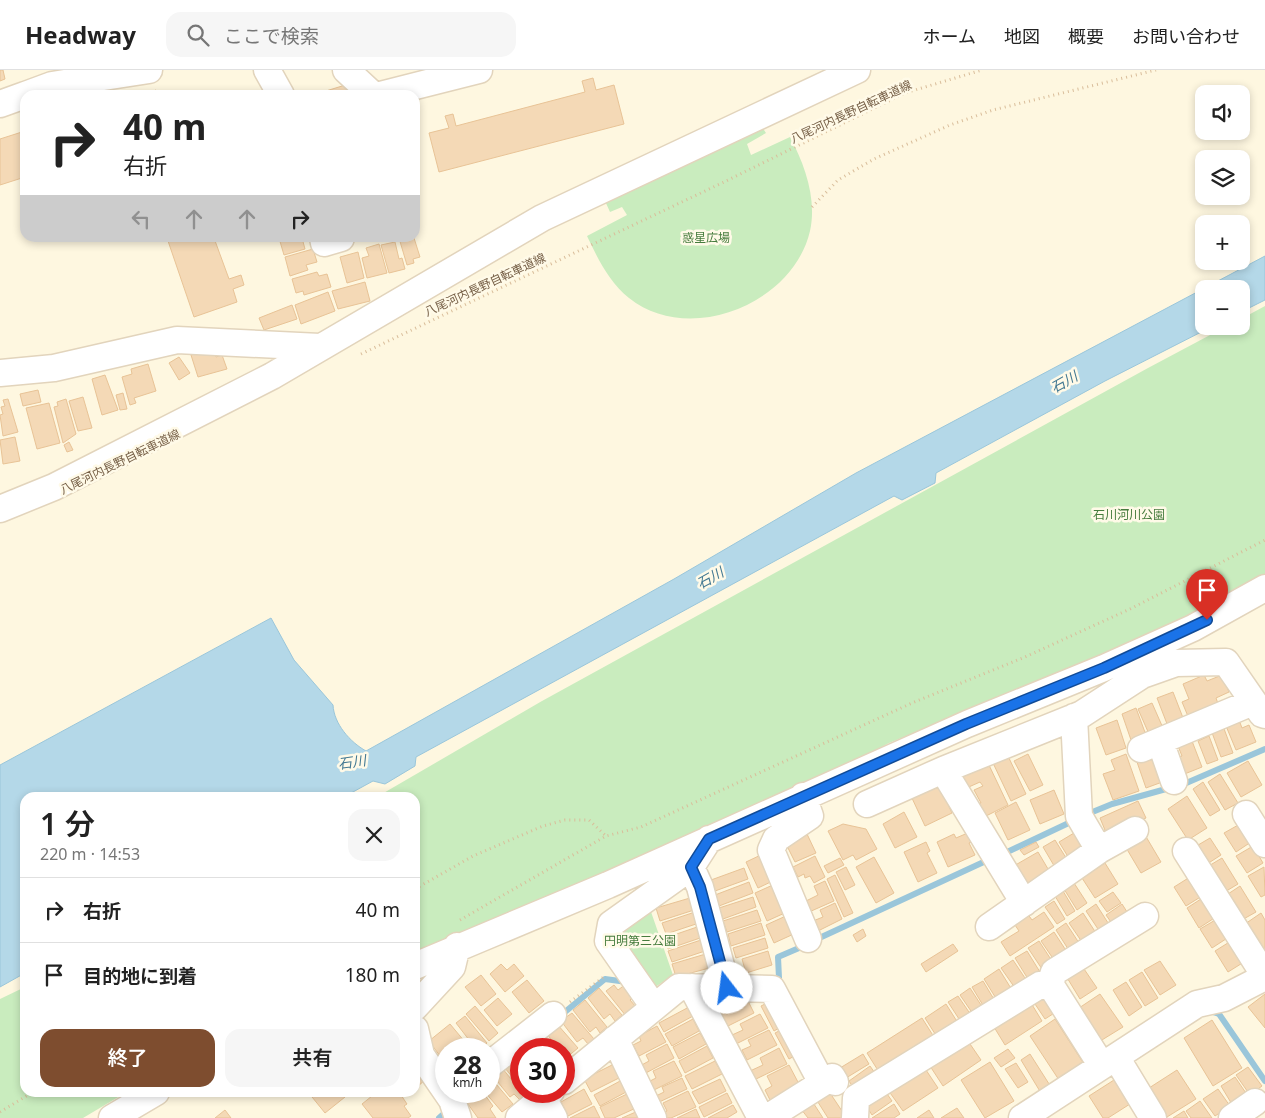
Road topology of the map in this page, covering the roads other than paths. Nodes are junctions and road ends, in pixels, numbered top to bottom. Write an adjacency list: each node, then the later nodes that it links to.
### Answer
1 (149, 70): 6 (street)
2 (267, 70): 7 (street)
3 (346, 70): 8 (street)
4 (479, 70): 9 (street)
5 (857, 70): 12 (street)
6 (38, 90)
7 (278, 90)
8 (368, 90)
9 (400, 90)
10 (20, 97): 11 (street)
11 (0, 104)
12 (320, 348): 13 (street); 14 (street)
13 (0, 373)
14 (0, 509)
15 (1265, 588): 16 (street)
16 (1136, 665): 17 (street); 18 (street); 21 (street)
17 (1259, 709): 20 (street)
18 (1074, 717): 19 (street); 27 (street)
19 (943, 770): 22 (street); 30 (street)
20 (1174, 781)
21 (803, 796): 25 (street); 34 (street)
22 (867, 804)
23 (1246, 814): 26 (street)
24 (1135, 830): 27 (street)
25 (709, 839): 29 (street); 33 (street)
26 (1265, 844)
27 (1099, 850): 30 (street)
28 (1186, 851): 36 (street)
29 (691, 867): 39 (street); 41 (street)
30 (1024, 903): 32 (street)
31 (1145, 916): 37 (street)
32 (989, 927)
33 (455, 935): 35 (street); 40 (street)
34 (808, 939)
35 (420, 962)
36 (1265, 976): 46 (street)
37 (1050, 984): 46 (street); 53 (street)
38 (692, 987): 39 (street); 41 (street); 57 (street)
39 (727, 988): 49 (street)
40 (420, 1002)
41 (654, 1007): 43 (street)
42 (553, 1015): 45 (street)
43 (615, 1040): 47 (street); 56 (street)
44 (420, 1051): 48 (street)
45 (500, 1056)
46 (1115, 1064): 59 (street); 60 (street)
47 (575, 1072)
48 (435, 1075)
49 (822, 1083): 53 (street); 58 (street)
50 (148, 1097): 54 (street)
51 (1255, 1102): 61 (street)
52 (547, 1103): 55 (street)
53 (855, 1114)
54 (112, 1118)
55 (518, 1118)
56 (653, 1118)
57 (761, 1118)
58 (766, 1118)
59 (1022, 1118)
60 (1152, 1118)
61 (1232, 1118)

